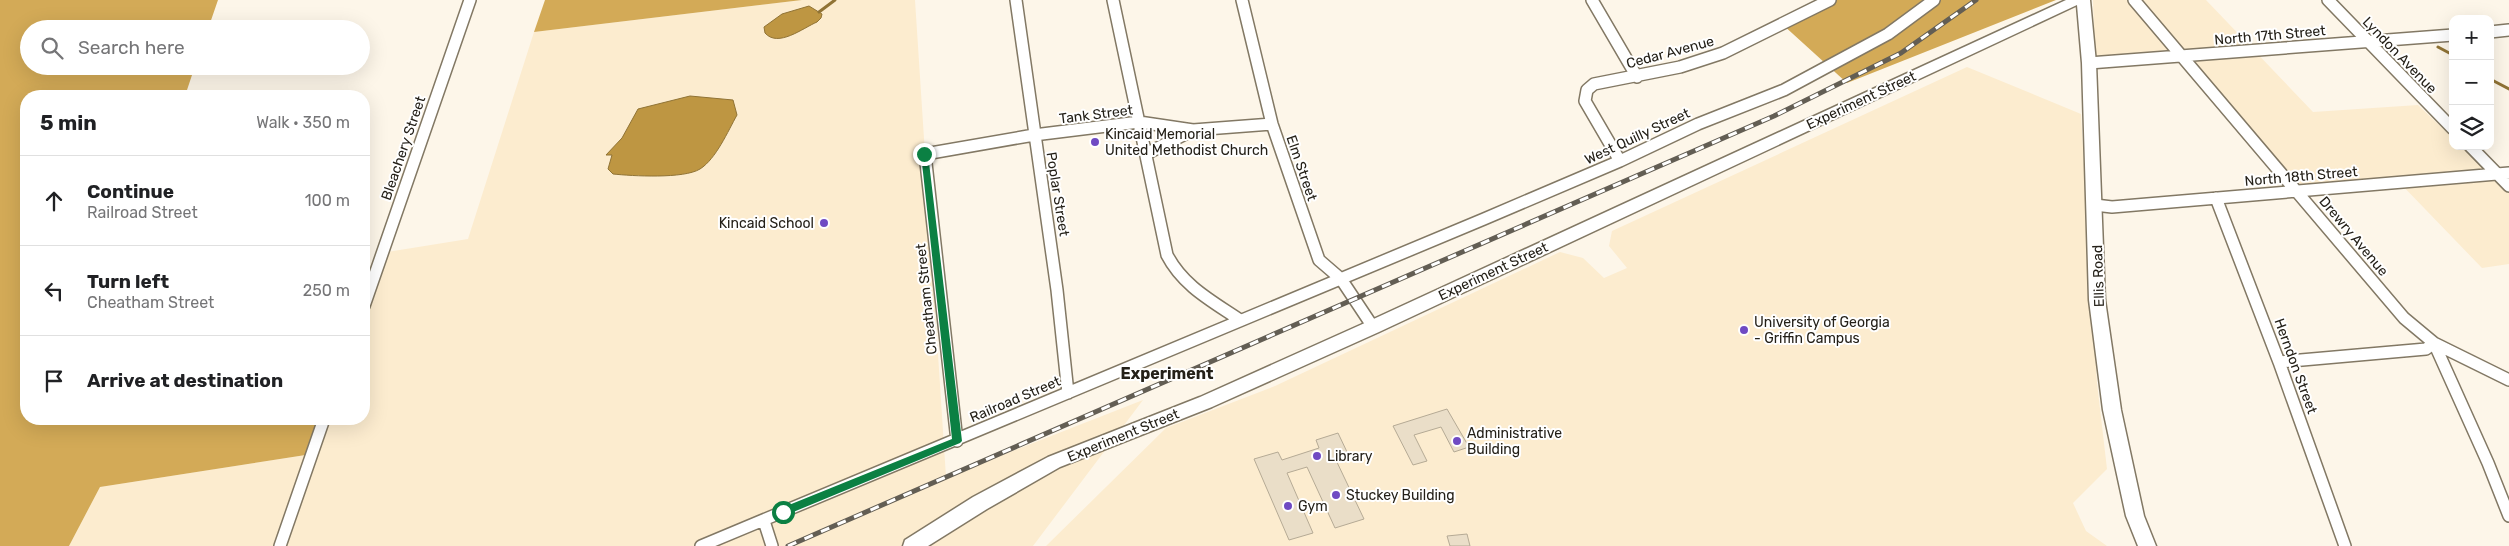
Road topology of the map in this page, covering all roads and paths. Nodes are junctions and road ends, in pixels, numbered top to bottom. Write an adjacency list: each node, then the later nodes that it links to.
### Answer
1 (470, 0): 35 (street, Bleachery Street)
2 (1016, 0): 23 (street, Poplar Street)
3 (1113, 0): 19 (street)
4 (1242, 0): 20 (street, Elm Street)
5 (1592, 0): 18 (street)
6 (1830, 0): 18 (street, Cedar Avenue)
7 (1934, 0): 27 (street, West Quilly Street)
8 (2078, 0): 37 (main road, Experiment Street)
9 (2083, 0): 17 (main road, Ellis Road)
10 (2134, 0): 16 (street, Drewry Avenue)
11 (2328, 0): 15 (street, Lyndon Avenue)
12 (2509, 30): 13 (street)
13 (2494, 32)
14 (2449, 35): 15 (street, North 17th Street)
15 (2368, 41): 16 (street, North 17th Street); 21 (street, Lyndon Avenue)
16 (2182, 56): 17 (street, North 17th Street); 31 (street, Drewry Avenue)
17 (2089, 63): 33 (main road, Ellis Road)
18 (1637, 77): 27 (street, Cedar Avenue)
19 (1139, 122): 22 (street, Tank Street); 23 (street, Tank Street); 26 (street)
20 (1272, 124): 22 (street, Tank Street); 34 (street, Elm Street)
21 (2449, 125)
22 (1193, 130): 26 (street)
23 (1034, 135): 25 (street, Tank Street); 41 (street, Poplar Street)
24 (2474, 150): 29 (street)
25 (924, 154): 43 (street, Cheatham Street)
26 (1146, 154): 36 (street)
27 (1620, 161): 34 (street, West Quilly Street)
28 (2509, 173): 29 (street, North 18th Street)
29 (2496, 174): 30 (street); 31 (street, North 18th Street)
30 (2509, 186)
31 (2296, 191): 32 (street, North 18th Street); 38 (street, Drewry Avenue)
32 (2216, 198): 33 (street, North 18th Street); 39 (street, Herndon Street)
33 (2095, 205): 50 (main road, Ellis Road)
34 (1340, 278): 36 (street, Railroad Street); 37 (street, Elm Street)
35 (370, 289)
36 (1240, 320): 41 (street, Railroad Street)
37 (1373, 327): 49 (main road, Experiment Street)
38 (2434, 343): 39 (street); 40 (street); 44 (street, Drewry Avenue)
39 (2279, 362): 51 (street, Herndon Street)
40 (2509, 380)
41 (1068, 393): 43 (street, Railroad Street)
42 (322, 425): 46 (street)
43 (957, 441): 45 (street, Railroad Street)
44 (2509, 516)
45 (764, 521): 47 (street, Railroad Street); 48 (street)
46 (280, 546)
47 (701, 546)
48 (772, 546)
49 (912, 546)
50 (2147, 546)
51 (2345, 546)

